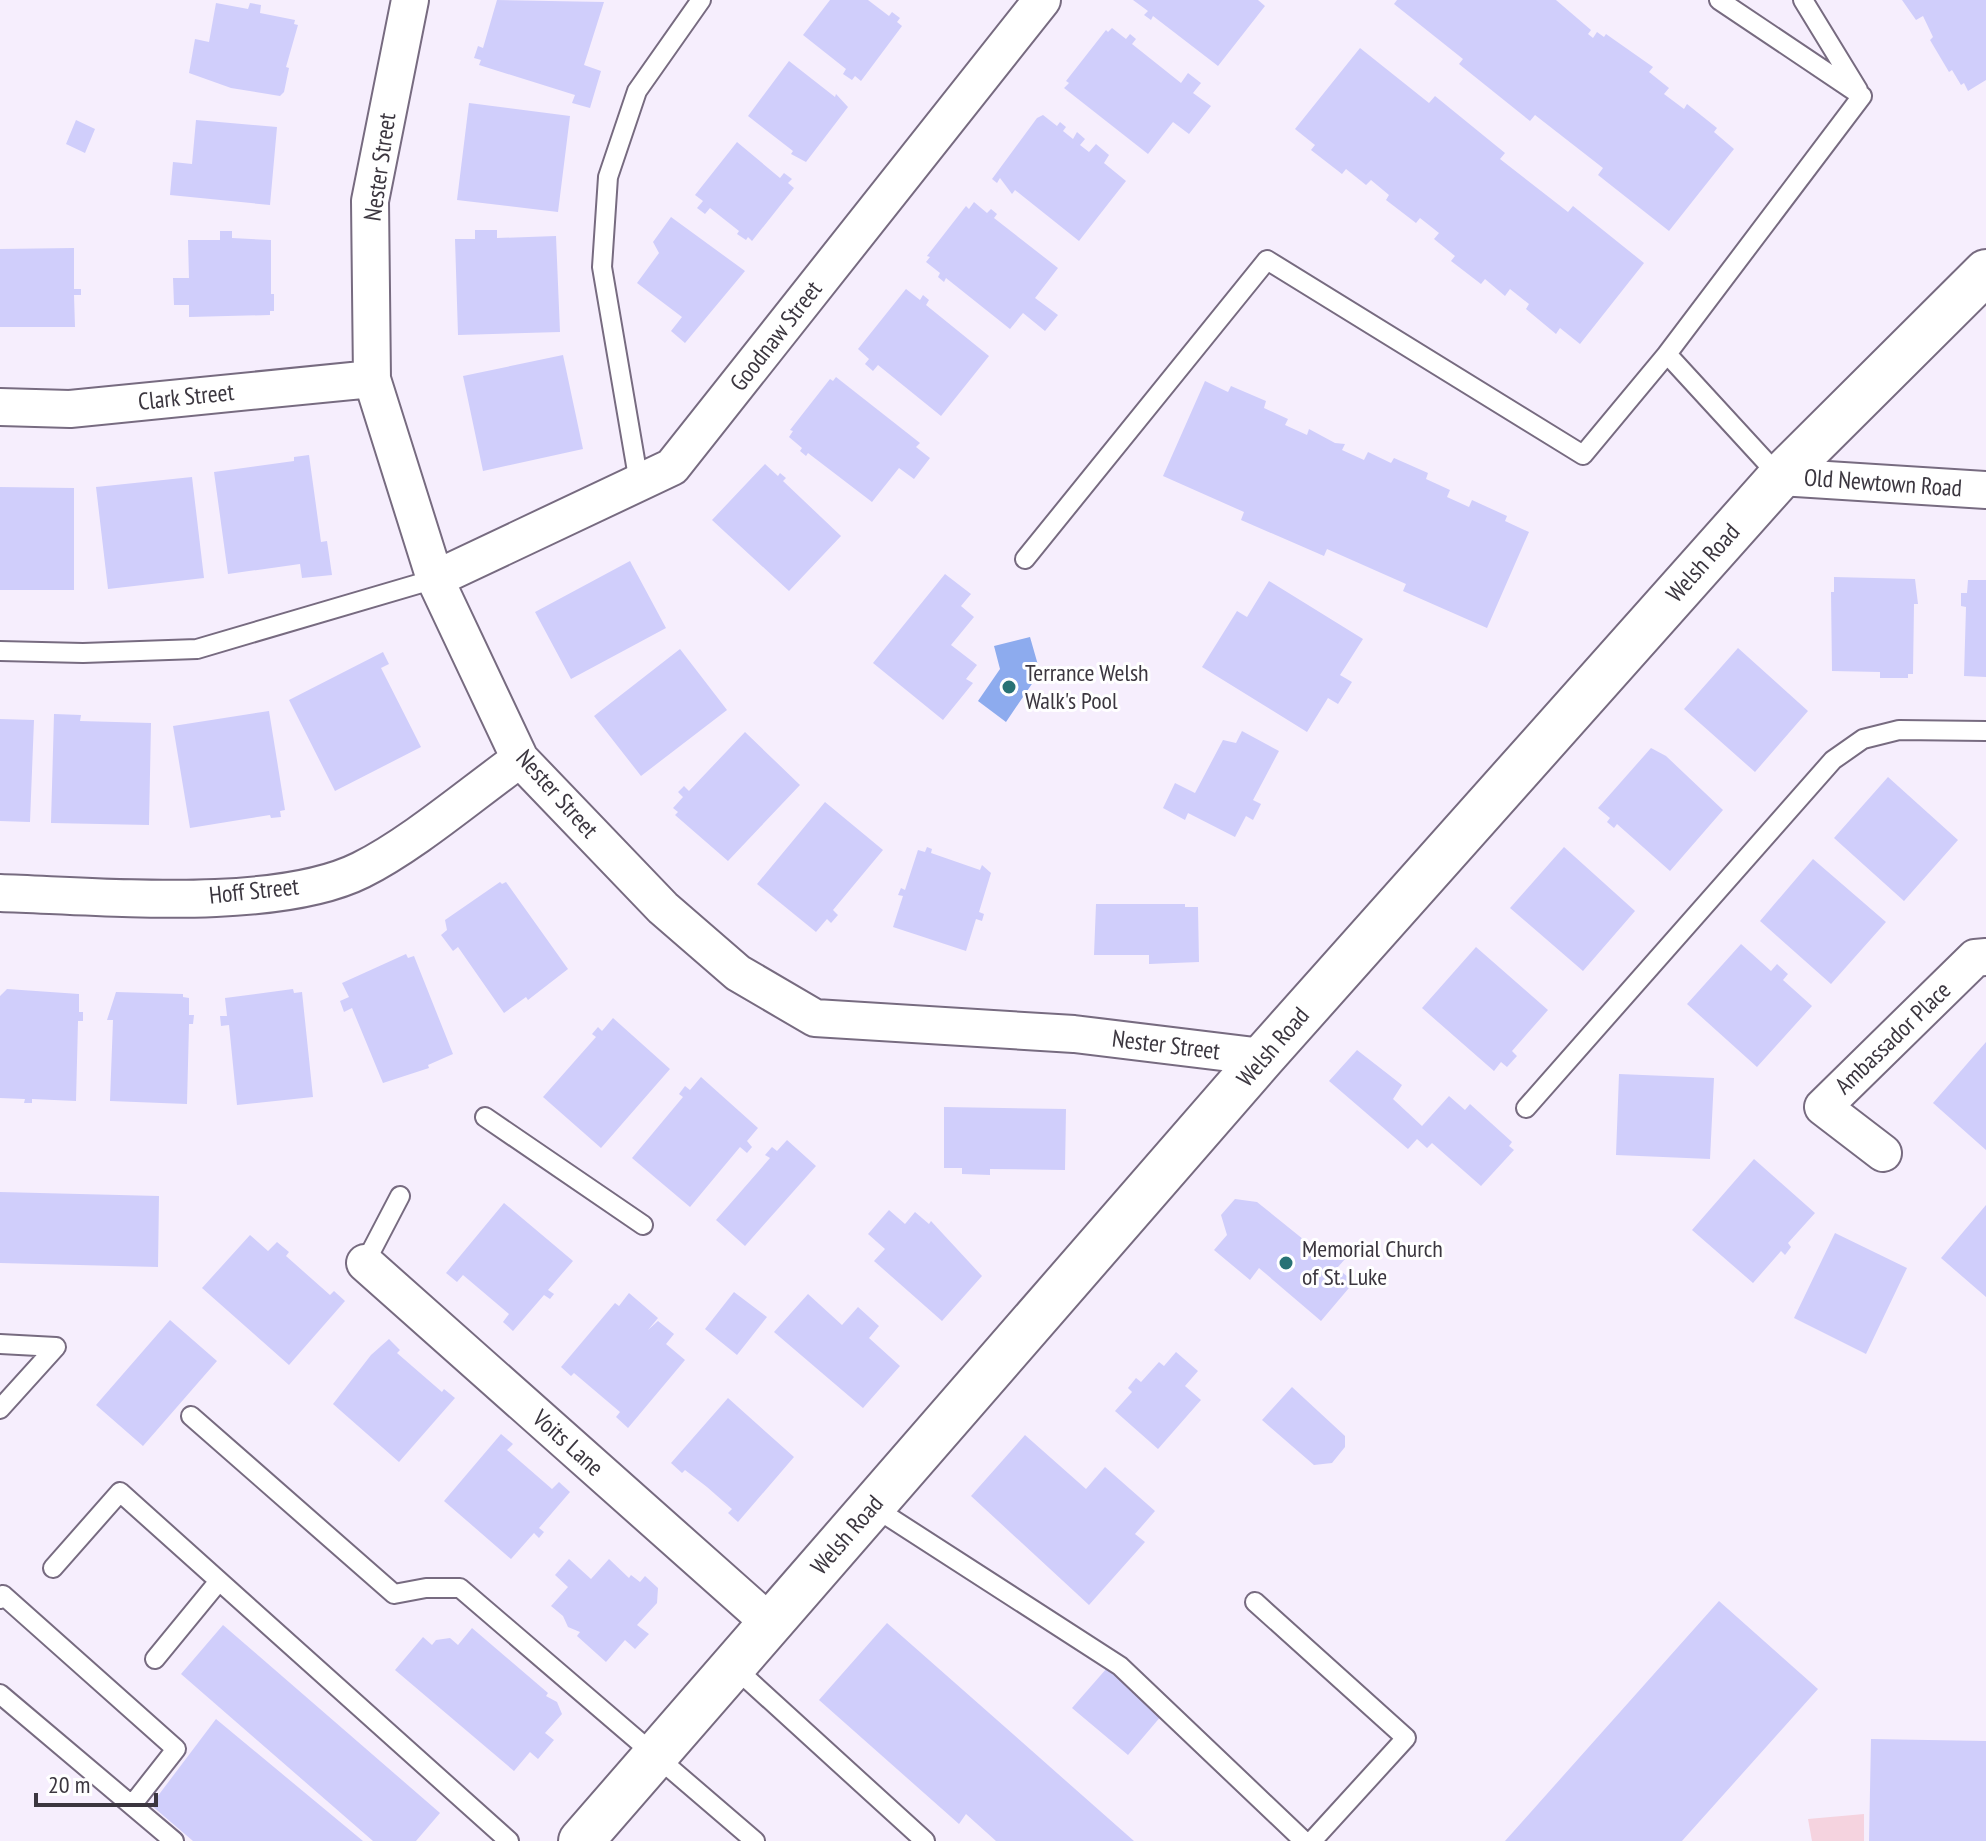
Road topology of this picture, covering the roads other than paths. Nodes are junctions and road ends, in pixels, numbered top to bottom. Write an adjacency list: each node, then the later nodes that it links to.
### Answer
1 (410, 0): 9 (street, Nester Street)
2 (701, 0): 12 (lane)
3 (1042, 0): 12 (street, Goodnaw Street)
4 (1719, 0): 6 (lane)
5 (1803, 0): 6 (lane)
6 (1862, 96): 8 (lane)
7 (1986, 272): 11 (main road, Welsh Road)
8 (1667, 354): 11 (lane); 14 (lane)
9 (372, 379): 10 (street, Clark Street); 15 (street, Nester Street)
10 (0, 407)
11 (1780, 477): 13 (street, Old Newtown Road); 21 (main road, Welsh Road)
12 (639, 483): 15 (street, Goodnaw Street)
13 (1986, 490)
14 (1025, 559)
15 (435, 579): 16 (lane); 18 (street, Nester Street)
16 (0, 651)
17 (1986, 731): 22 (lane)
18 (520, 759): 19 (street, Hoff Street); 21 (street, Nester Street)
19 (0, 893)
20 (1986, 957): 24 (street, Ambassador Place)
21 (1263, 1057): 31 (main road, Welsh Road)
22 (1526, 1108)
23 (485, 1117): 26 (lane)
24 (1883, 1153)
25 (400, 1196): 27 (lane)
26 (643, 1225)
27 (365, 1263): 36 (street, Voits Lane)
28 (0, 1344): 29 (lane)
29 (0, 1409)
30 (191, 1416): 40 (lane)
31 (872, 1506): 36 (main road, Welsh Road); 47 (lane)
32 (53, 1568): 33 (lane)
33 (219, 1581): 37 (lane); 44 (lane)
34 (0, 1599): 41 (lane)
35 (1255, 1602): 48 (lane)
36 (770, 1623): 38 (main road, Welsh Road)
37 (155, 1659)
38 (733, 1666): 40 (main road, Welsh Road); 46 (lane)
39 (0, 1694): 41 (lane)
40 (656, 1754): 42 (main road, Welsh Road); 45 (lane)
41 (132, 1805): 43 (lane)
42 (584, 1840)
43 (174, 1841)
44 (509, 1841)
45 (755, 1841)
46 (925, 1841)
47 (1304, 1841)
48 (1312, 1841)

